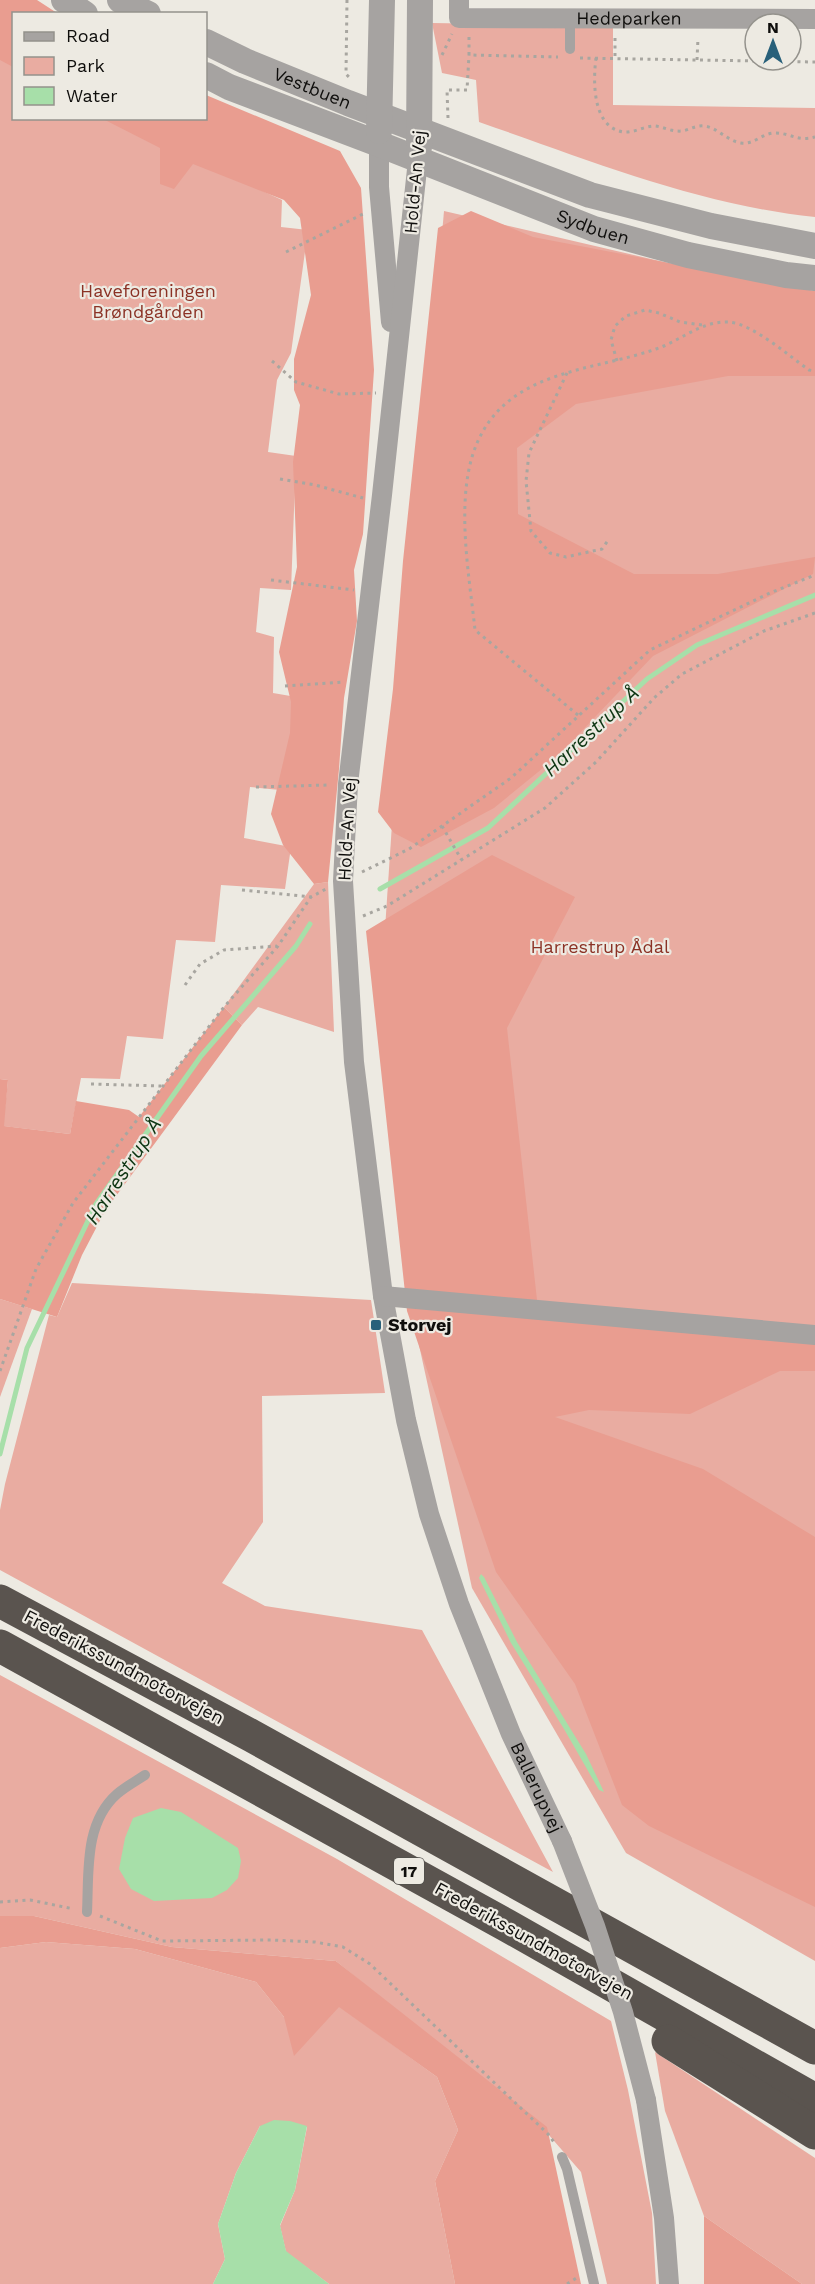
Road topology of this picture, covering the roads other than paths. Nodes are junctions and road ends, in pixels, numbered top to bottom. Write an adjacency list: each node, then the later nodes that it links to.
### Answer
1 (64, 0): 6 (street)
2 (120, 0): 7 (street)
3 (382, 0): 13 (street, Hold-An Vej)
4 (420, 0): 14 (street, Hold-An Vej)
5 (459, 0): 8 (street, Hedeparken)
6 (82, 12)
7 (144, 12)
8 (570, 18): 9 (street, Hedeparken); 11 (lane)
9 (815, 19)
10 (207, 42): 13 (street, Vestbuen)
11 (570, 49)
12 (207, 76): 15 (street, Vestbuen)
13 (380, 115): 14 (street, Vestbuen); 15 (street, Hold-An Vej)
14 (420, 130): 16 (street, Hold-An Vej); 17 (street, Sydbuen)
15 (379, 144): 16 (street, Sydbuen); 19 (street, Hold-An Vej)
16 (418, 160): 18 (street, Sydbuen); 19 (street, Hold-An Vej)
17 (815, 246)
18 (815, 278)
19 (395, 363): 20 (street, Hold-An Vej)
20 (384, 1296): 21 (street); 32 (street, Ballerupvej, bridge)
21 (815, 1335)
22 (0, 1601): 27 (highway, Frederikssundmotorvejen / 17)
23 (0, 1646): 26 (highway, Frederikssundmotorvejen / 17)
24 (145, 1775): 25 (lane)
25 (87, 1912)
26 (506, 1925): 28 (highway, Frederikssundmotorvejen / 17); 29 (highway)
27 (815, 2048)
28 (815, 2100)
29 (815, 2133)
30 (562, 2157): 31 (lane)
31 (594, 2284)
32 (669, 2284)

